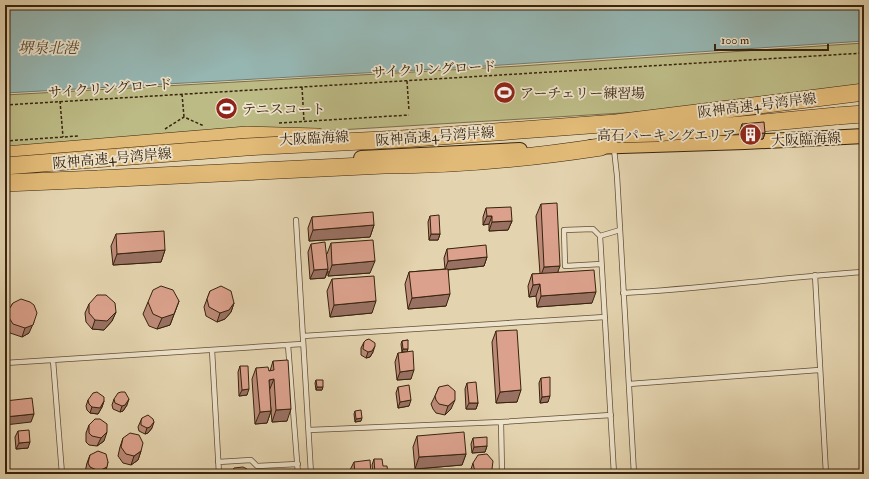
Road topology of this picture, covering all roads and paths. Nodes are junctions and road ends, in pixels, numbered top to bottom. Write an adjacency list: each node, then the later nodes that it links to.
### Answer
1 (864, 53): 2 (path, サイクリングロード)
2 (407, 80): 3 (path, サイクリングロード); 10 (path)
3 (302, 87): 5 (path, サイクリングロード); 13 (path)
4 (864, 92): 20 (highway, 阪神高速4号湾岸線, bridge)
5 (182, 94): 6 (path, サイクリングロード); 12 (path)
6 (60, 101): 8 (path, サイクリングロード); 15 (path)
7 (864, 103): 17 (highway, 阪神高速4号湾岸線, bridge)
8 (5, 105)
9 (864, 110): 16 (main road, 大阪臨海線)
10 (409, 111)
11 (864, 114): 17 (highway, bridge)
12 (184, 117)
13 (304, 121)
14 (864, 136): 17 (main road, 大阪臨海線)
15 (63, 137)
16 (322, 137): 18 (highway); 19 (main road, 大阪臨海線)
17 (611, 143): 21 (highway, 阪神高速4号湾岸線); 22 (main road, 大阪臨海線); 22 (highway, bridge); 24 (lane)
18 (5, 155)
19 (5, 160)
20 (5, 166)
21 (5, 177)
22 (5, 183)
23 (296, 220): 31 (lane)
24 (620, 230): 25 (lane); 29 (lane)
25 (600, 236): 26 (lane); 26 (lane)
26 (601, 264): 30 (lane)
27 (864, 272): 28 (lane)
28 (815, 275): 29 (lane); 37 (lane)
29 (623, 293): 38 (lane)
30 (605, 317): 31 (lane); 39 (lane)
31 (303, 336): 32 (lane)
32 (302, 344): 33 (lane); 41 (lane)
33 (288, 345): 34 (lane); 43 (lane)
34 (212, 350): 35 (lane); 42 (lane)
35 (53, 360): 36 (lane); 44 (lane)
36 (5, 363)
37 (819, 370): 38 (lane); 51 (lane)
38 (629, 384): 50 (lane)
39 (611, 415): 40 (lane); 49 (lane)
40 (500, 422): 41 (lane); 48 (lane)
41 (309, 430): 47 (lane)
42 (218, 462): 43 (lane); 45 (lane)
43 (298, 464): 46 (lane)
44 (62, 474)
45 (218, 474)
46 (298, 474)
47 (311, 474)
48 (502, 474)
49 (614, 474)
50 (634, 474)
51 (826, 474)

